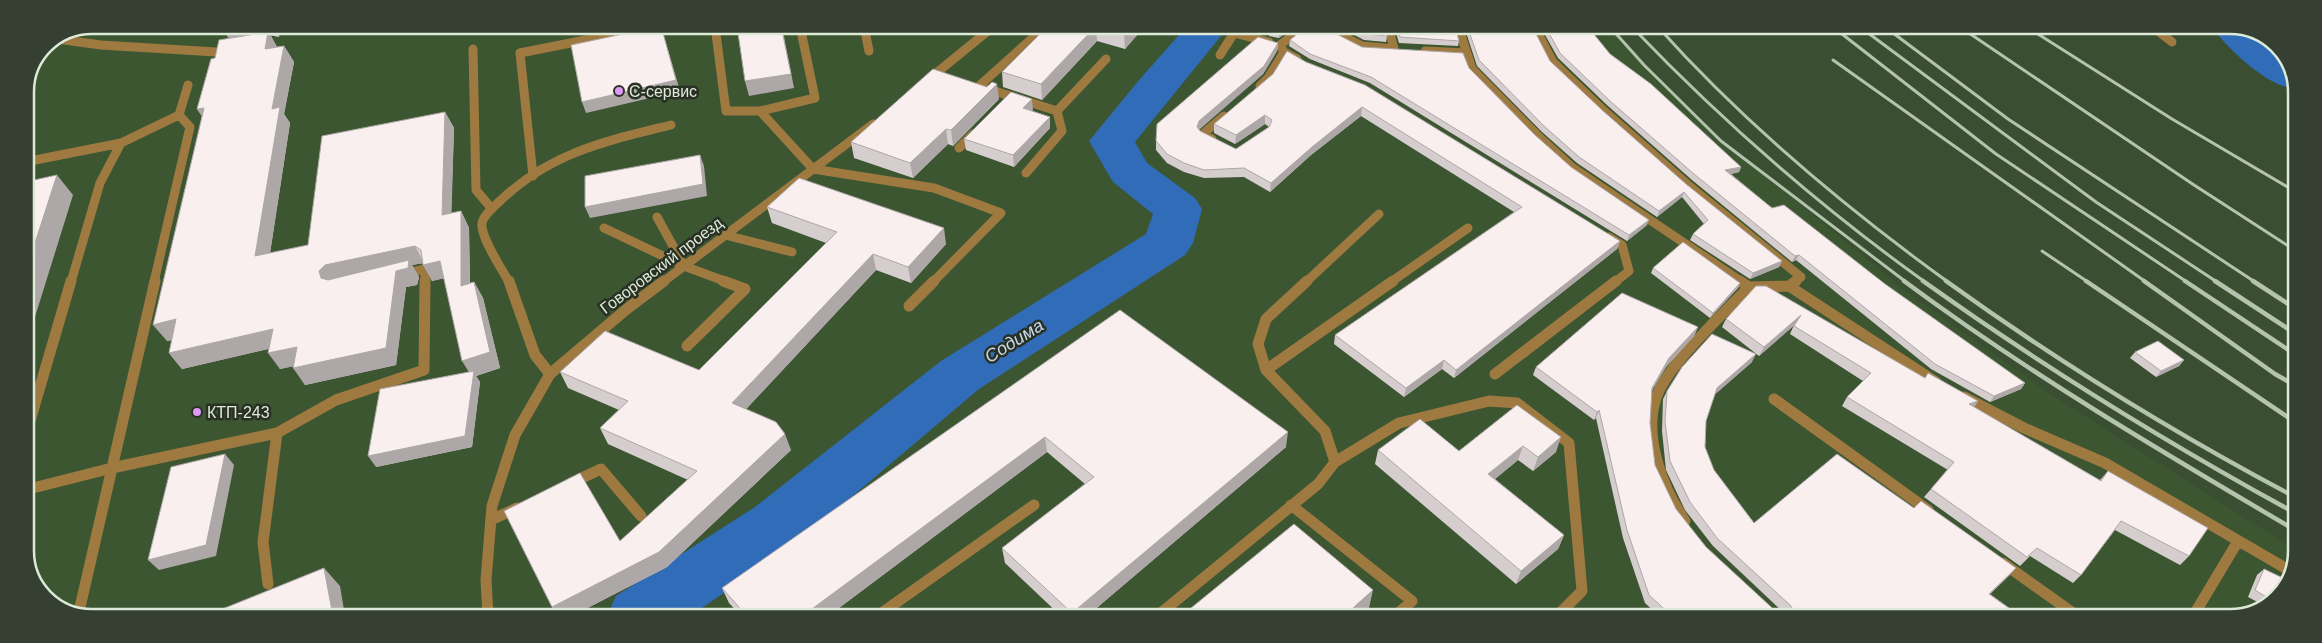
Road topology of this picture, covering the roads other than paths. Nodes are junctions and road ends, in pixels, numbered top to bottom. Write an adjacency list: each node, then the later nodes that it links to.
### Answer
1 (616, 34): 42 (street)
2 (716, 34): 30 (street)
3 (802, 34): 30 (street)
4 (866, 34): 21 (street)
5 (984, 34): 27 (street)
6 (1037, 34): 31 (street)
7 (1232, 34): 23 (street)
8 (1244, 34): 19 (street)
9 (1297, 34): 19 (street)
10 (1338, 34): 20 (street)
11 (1393, 34): 20 (street)
12 (1460, 34): 22 (street)
13 (1538, 34): 53 (street)
14 (2162, 34): 16 (street)
15 (65, 40): 17 (street)
16 (2172, 42)
17 (241, 48)
18 (473, 49): 43 (street)
19 (1282, 49): 25 (street); 28 (street)
20 (1403, 50): 22 (street)
21 (869, 51)
22 (1466, 53): 54 (street)
23 (1220, 55)
24 (1106, 59): 31 (street)
25 (1306, 64)
26 (188, 85): 32 (street)
27 (919, 86)
28 (1254, 91)
29 (1232, 109): 36 (street)
30 (760, 111): 40 (street)
31 (1058, 111): 41 (street)
32 (179, 114): 37 (street); 64 (street)
33 (881, 117): 40 (street, Говоровский проезд)
34 (670, 125): 42 (street)
35 (979, 128): 38 (street)
36 (1219, 143)
37 (121, 144): 39 (street); 61 (street)
38 (959, 148)
39 (34, 160)
40 (813, 169): 49 (street, Говоровский проезд); 55 (street)
41 (1026, 173)
42 (534, 176): 43 (street)
43 (492, 209): 58 (street)
44 (1379, 214): 57 (street)
45 (658, 216): 51 (street)
46 (604, 228): 51 (street)
47 (1468, 228): 57 (street)
48 (1605, 234): 59 (street)
49 (725, 235): 50 (street); 51 (street, Говоровский проезд)
50 (792, 252)
51 (684, 266): 56 (street); 58 (street, Говоровский проезд)
52 (390, 277): 62 (street)
53 (1789, 286): 54 (street); 74 (street)
54 (1748, 287): 73 (street)
55 (909, 306)
56 (687, 346)
57 (1266, 370): 63 (street)
58 (550, 374): 72 (street, Говоровский проезд)
59 (1495, 374)
60 (1774, 399): 70 (street)
61 (34, 407)
62 (278, 433): 64 (street); 77 (street)
63 (1335, 462): 69 (street); 83 (street)
64 (112, 468): 65 (street); 78 (street)
65 (34, 488)
66 (559, 489): 71 (street)
67 (525, 504): 72 (street)
68 (1034, 504): 80 (street)
69 (1291, 505): 81 (street); 82 (street)
70 (1935, 514)
71 (641, 516)
72 (491, 520): 79 (street, Говоровский проезд)
73 (1690, 529)
74 (2238, 541): 76 (street); 85 (street)
75 (1991, 554): 84 (street)
76 (2285, 568)
77 (268, 584)
78 (80, 608)
79 (488, 609)
80 (887, 609)
81 (1166, 609)
82 (1403, 609)
83 (1564, 609)
84 (2067, 609)
85 (2197, 609)

